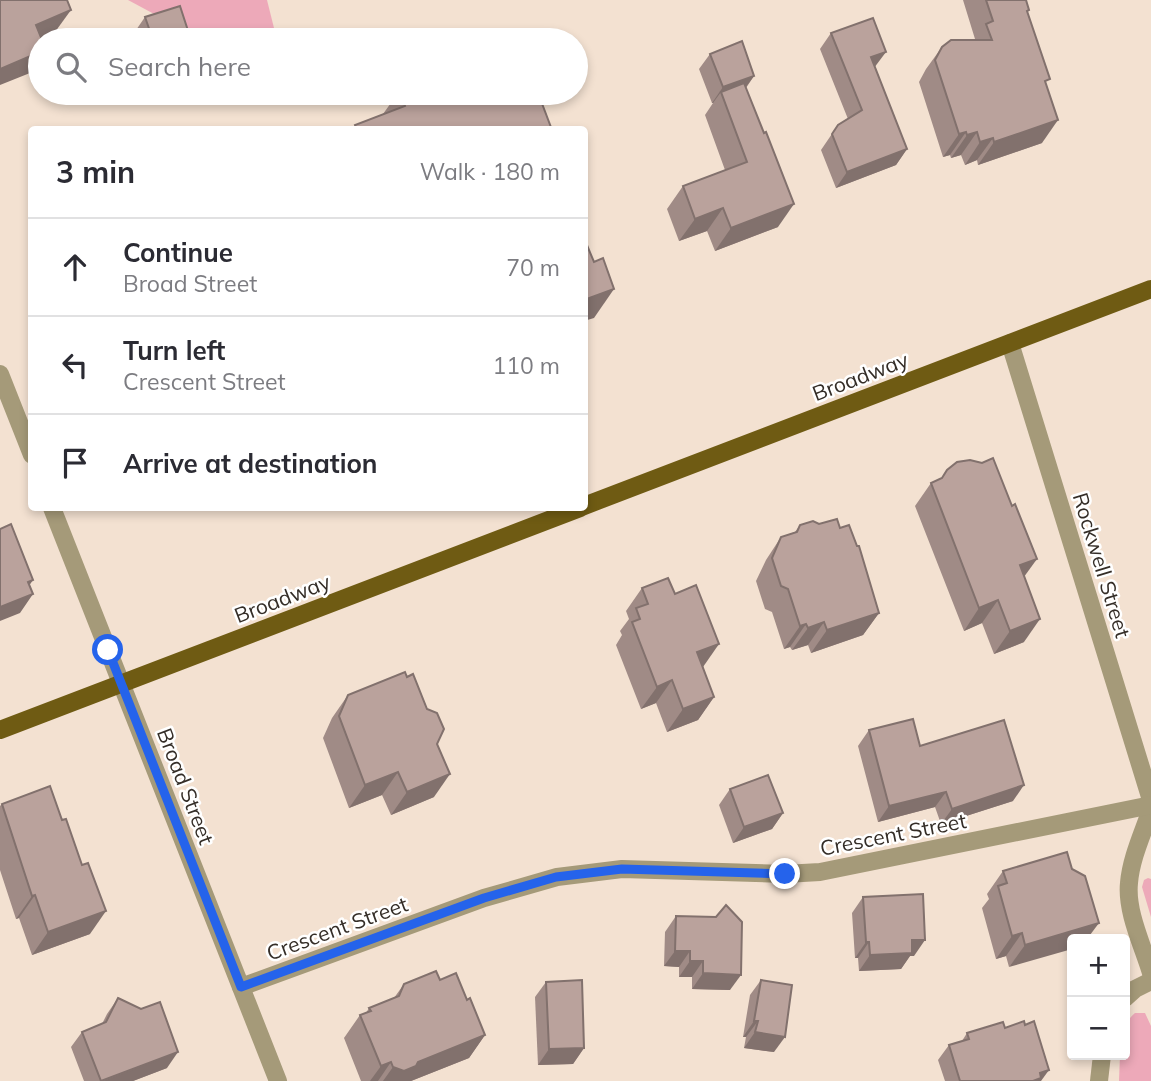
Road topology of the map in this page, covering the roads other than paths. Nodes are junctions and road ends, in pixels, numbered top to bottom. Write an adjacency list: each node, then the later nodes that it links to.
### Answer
1 (1151, 289): 2 (main road, Broadway)
2 (1010, 343): 5 (main road, Broadway); 10 (street, Rockwell Street)
3 (0, 374): 4 (street)
4 (28, 445)
5 (588, 505)
6 (53, 511): 8 (street, Broad Street)
7 (572, 511): 8 (main road, Broadway)
8 (122, 684): 9 (main road, Broadway); 13 (street, Broad Street)
9 (0, 730)
10 (1151, 805): 11 (street); 13 (street, Crescent Street)
11 (1151, 973)
12 (1151, 981): 14 (street)
13 (241, 987): 16 (street, Broad Street)
14 (1126, 997)
15 (1101, 1060): 17 (street)
16 (278, 1081)
17 (1099, 1081)

